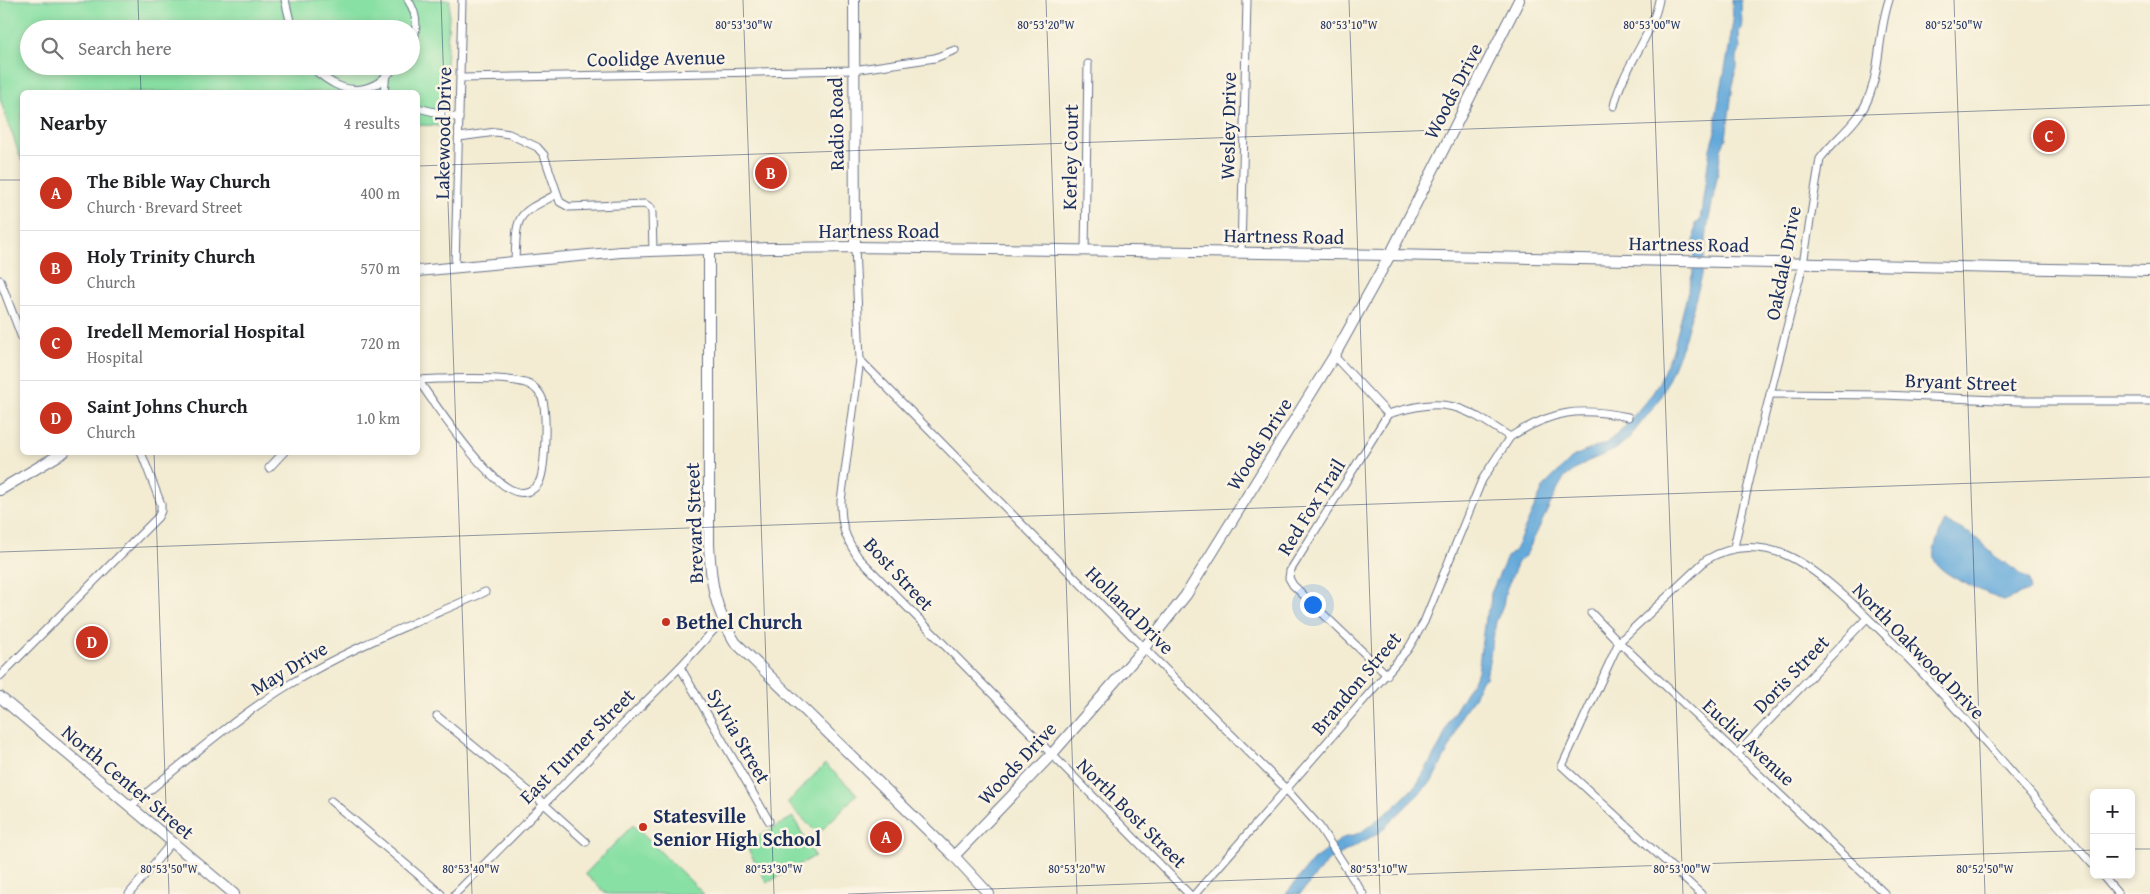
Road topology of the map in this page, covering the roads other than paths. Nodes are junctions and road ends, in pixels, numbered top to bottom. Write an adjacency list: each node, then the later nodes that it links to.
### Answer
1 (285, 0): 9 (street)
2 (408, 0): 10 (street)
3 (462, 0): 17 (street, Lakewood Drive)
4 (854, 0): 13 (main road, Radio Road)
5 (1247, 0): 30 (street, Wesley Drive)
6 (1519, 0): 31 (main road, Woods Drive)
7 (1659, 0): 21 (street)
8 (1889, 0): 33 (street, Oakdale Drive)
9 (290, 20)
10 (416, 20)
11 (955, 50): 13 (street, Coolidge Avenue)
12 (1088, 64): 29 (street, Kerley Court)
13 (853, 70): 17 (street, Coolidge Avenue); 26 (main road, Radio Road)
14 (322, 75): 18 (street)
15 (384, 75): 18 (street)
16 (386, 75): 20 (street)
17 (461, 78): 23 (street, Lakewood Drive)
18 (339, 88): 19 (street)
19 (346, 90)
20 (384, 90)
21 (1614, 106)
22 (420, 108): 23 (street)
23 (459, 118): 24 (street, Lakewood Drive)
24 (458, 137): 25 (street); 34 (street, Lakewood Drive)
25 (557, 194): 28 (street); 32 (street)
26 (855, 247): 27 (main road, Hartness Road); 29 (main road, Hartness Road); 40 (street, Bost Street)
27 (709, 249): 28 (main road, Hartness Road); 58 (main road, Brevard Street)
28 (653, 251): 32 (main road, Hartness Road)
29 (1085, 251): 30 (main road, Hartness Road)
30 (1241, 253): 31 (main road, Hartness Road)
31 (1390, 255): 33 (main road, Hartness Road); 39 (main road, Woods Drive)
32 (515, 261): 34 (main road, Hartness Road)
33 (1803, 264): 36 (main road, Hartness Road); 44 (street, Oakdale Drive)
34 (455, 266): 35 (main road, Hartness Road)
35 (420, 271)
36 (2150, 271)
37 (0, 280): 38 (street)
38 (20, 333)
39 (1334, 356): 46 (street); 60 (main road, Woods Drive)
40 (860, 360): 60 (street, Holland Drive); 67 (street, Bost Street)
41 (438, 379): 42 (street); 43 (street)
42 (420, 380)
43 (420, 383)
44 (1770, 394): 45 (street, Bryant Street); 54 (street, Oakdale Drive)
45 (2150, 401)
46 (1388, 414): 48 (street); 62 (street, Red Fox Trail)
47 (1628, 417): 48 (street)
48 (1510, 437): 62 (street, Brandon Street)
49 (59, 455): 53 (main road)
50 (141, 455): 63 (street)
51 (281, 455): 52 (street)
52 (269, 468)
53 (0, 490)
54 (1734, 547): 57 (street, North Oakwood Drive); 59 (street, North Oakwood Drive)
55 (485, 592): 71 (street, May Drive)
56 (1591, 613): 59 (street, Euclid Avenue)
57 (1868, 618): 66 (street, Doris Street); 76 (street, North Oakwood Drive)
58 (722, 622): 61 (street, East Turner Street); 75 (main road, Brevard Street)
59 (1619, 642): 66 (street, Euclid Avenue); 86 (street)
60 (1144, 648): 67 (main road, Woods Drive); 68 (street, Holland Drive)
61 (680, 667): 70 (street, East Turner Street); 72 (street, Sylvia Street)
62 (1387, 675): 68 (street, Brandon Street)
63 (0, 676)
64 (0, 697): 71 (main road, North Center Street)
65 (437, 716): 70 (street)
66 (1738, 753): 87 (street, Euclid Avenue)
67 (1052, 754): 75 (main road, Woods Drive); 83 (street, North Bost Street)
68 (1286, 789): 84 (street, Brandon Street); 85 (street, Holland Drive)
69 (331, 801): 80 (street)
70 (543, 803): 74 (street); 81 (street, East Turner Street)
71 (131, 806): 73 (main road, North Center Street)
72 (769, 821)
73 (172, 842): 78 (street); 79 (main road, North Center Street)
74 (586, 842)
75 (954, 856): 82 (main road, Brevard Street)
76 (2090, 861)
77 (2105, 879): 88 (street)
78 (129, 894)
79 (234, 894)
80 (441, 894)
81 (455, 894)
82 (989, 894)
83 (1189, 894)
84 (1195, 894)
85 (1363, 894)
86 (1701, 894)
87 (1885, 894)
88 (2118, 894)

